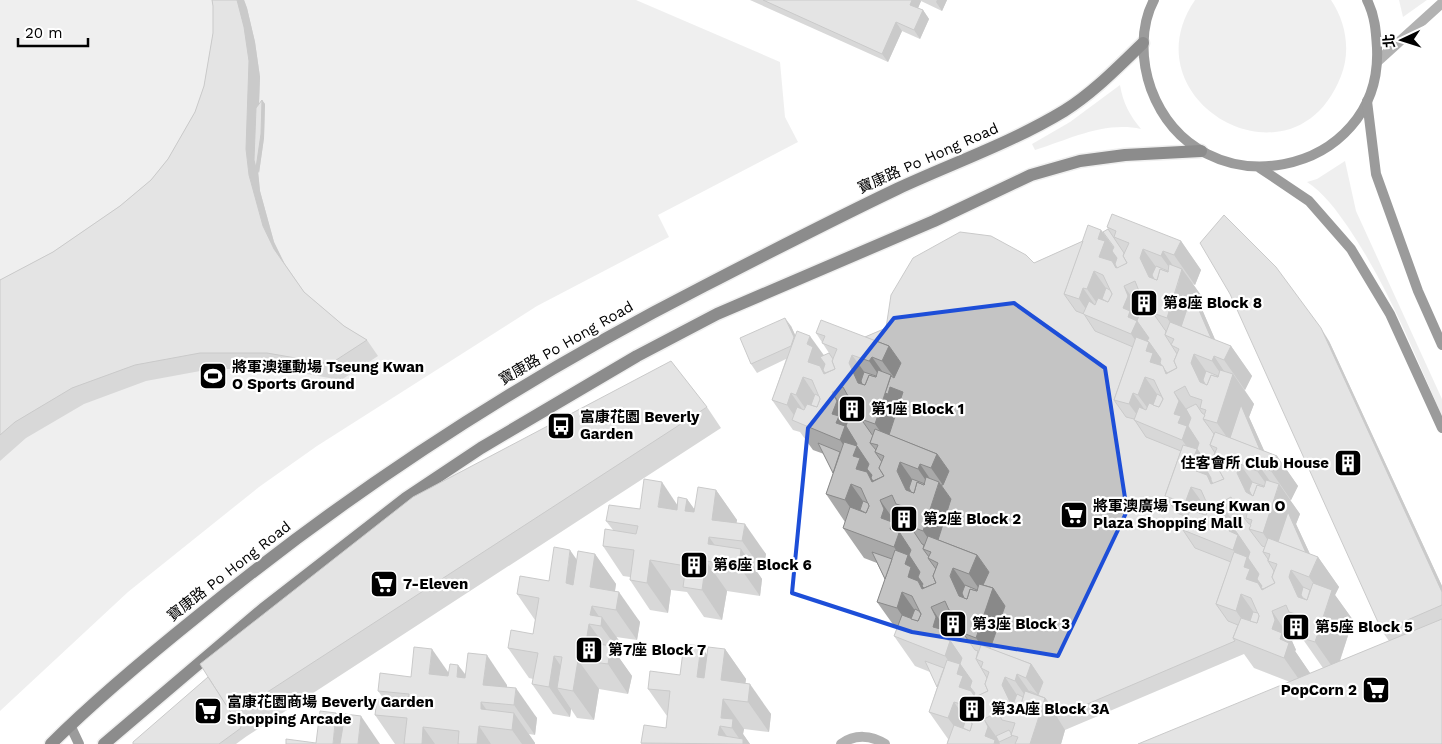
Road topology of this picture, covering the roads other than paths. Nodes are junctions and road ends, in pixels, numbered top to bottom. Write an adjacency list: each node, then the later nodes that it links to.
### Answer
1 (1367, 0): 5 (main road)
2 (1153, 1): 4 (main road)
3 (1442, 2): 5 (street)
4 (1143, 43): 7 (main road); 11 (main road, 寶康路 Po Hong Road)
5 (1378, 61): 6 (main road)
6 (1366, 101): 8 (main road); 9 (main road)
7 (1202, 151): 8 (main road); 14 (main road)
8 (1260, 168): 10 (main road)
9 (1442, 345)
10 (1442, 428)
11 (70, 725): 12 (main road, 寶康路 Po Hong Road); 13 (main road)
12 (51, 744)
13 (79, 744)
14 (104, 744)
15 (840, 744): 16 (street)
16 (885, 744)

